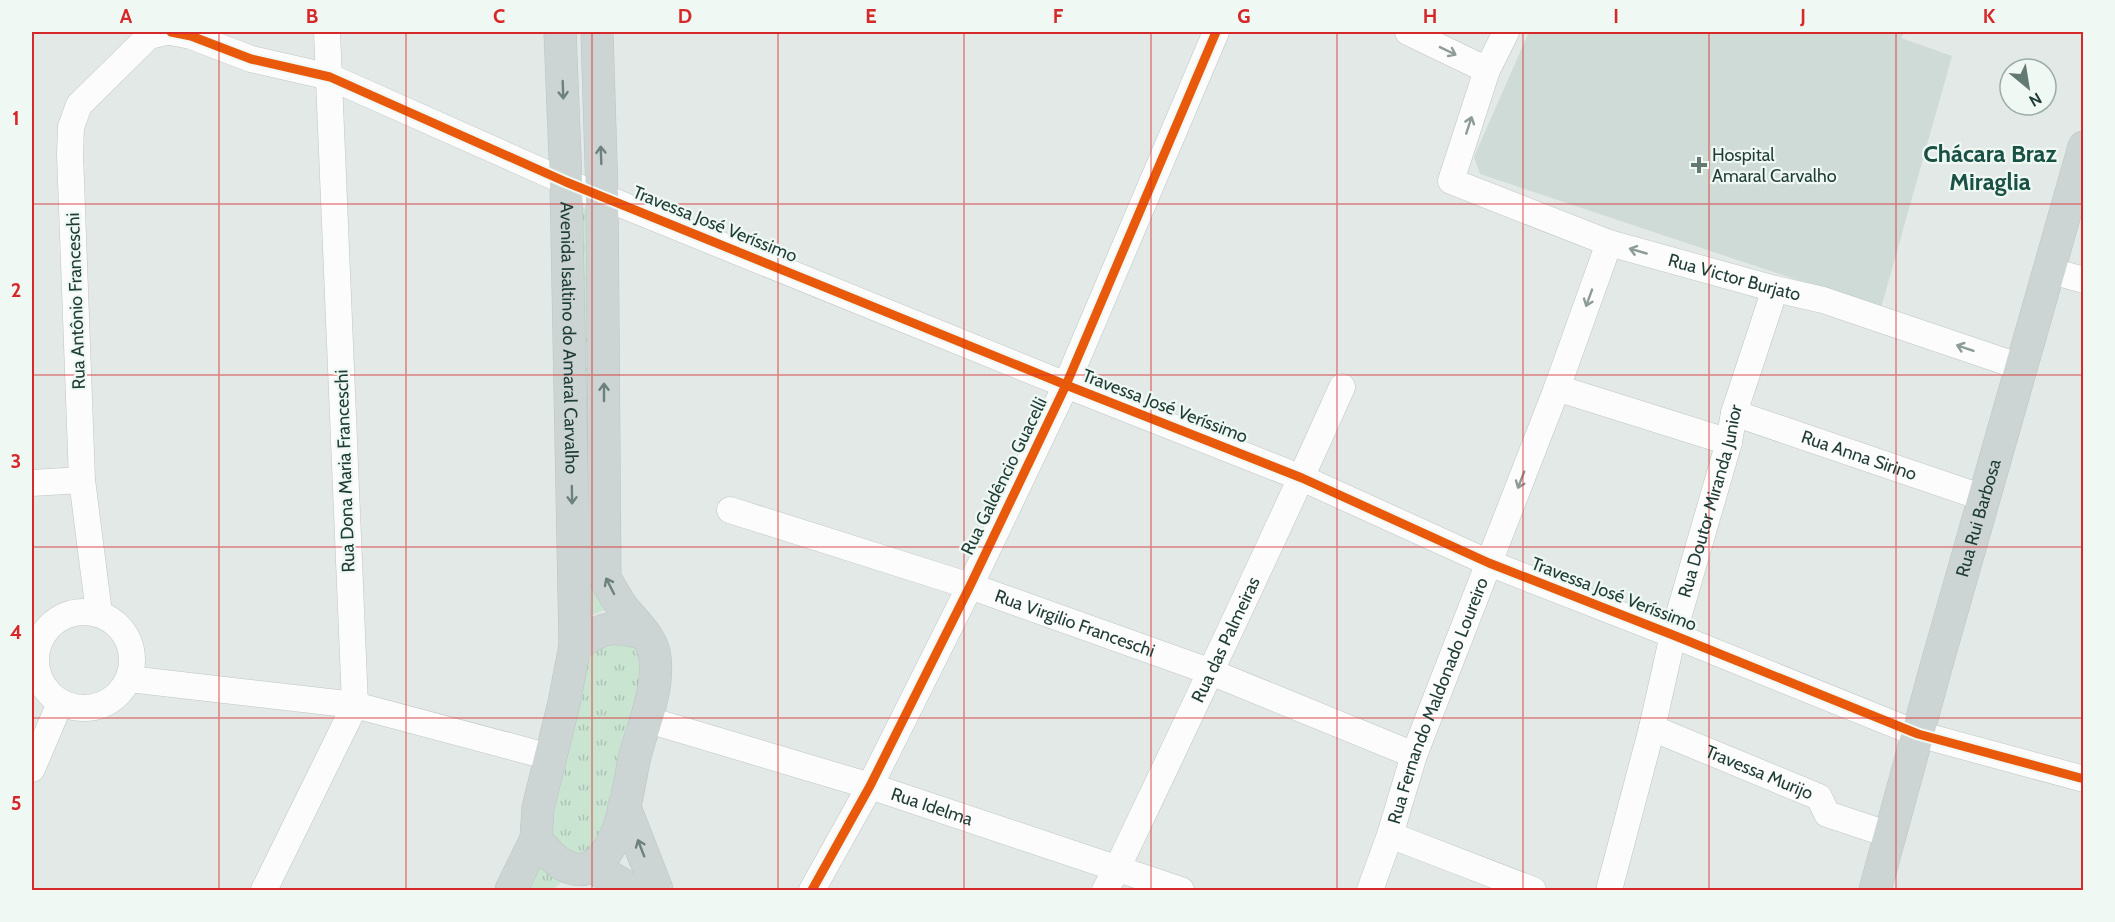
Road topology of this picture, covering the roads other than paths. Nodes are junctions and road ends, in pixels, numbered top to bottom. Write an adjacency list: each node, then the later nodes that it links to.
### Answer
1 (166, 32): 25 (street, Rua Antônio Franceschi)
2 (171, 32): 10 (street, Travessa José Veríssimo)
3 (327, 32): 10 (street, Rua Dona Maria Franceschi)
4 (560, 32): 12 (main road, Avenida Isaltino do Amaral Carvalho, one-way to 12)
5 (597, 32): 13 (main road, Avenida Isaltino do Amaral Carvalho, one-way to 5)
6 (1216, 32): 19 (street, Rua Galdêncio Guacelli)
7 (1408, 32): 9 (street, one-way to 9)
8 (1506, 32): 9 (street)
9 (1487, 70): 14 (street, Rua Victor Burjato, one-way to 9)
10 (330, 77): 12 (street, Travessa José Veríssimo); 38 (street, Rua Dona Maria Franceschi)
11 (2084, 147): 15 (main road, Rua Rui Barbosa)
12 (566, 182): 13 (street, Travessa José Veríssimo); 34 (main road, Avenida Isaltino do Amaral Carvalho, one-way to 34)
13 (602, 196): 19 (street, Travessa José Veríssimo); 32 (main road, Avenida Isaltino do Amaral Carvalho, one-way to 13)
14 (1609, 243): 17 (street, Rua Victor Burjato, one-way to 14); 21 (street, Rua Fernando Maldonado Loureiro, one-way to 21)
15 (2048, 270): 16 (street); 18 (main road, Rua Rui Barbosa)
16 (2084, 280)
17 (1775, 290): 18 (street, Rua Victor Burjato, one-way to 17); 22 (street, Rua Doutor Miranda Junior)
18 (2021, 367): 27 (main road, Rua Rui Barbosa)
19 (1066, 385): 24 (street, Travessa José Veríssimo); 30 (street, Rua Galdêncio Guacelli)
20 (1342, 387): 24 (street, Rua das Palmeiras)
21 (1557, 388): 23 (street); 29 (street, Rua Fernando Maldonado Loureiro, one-way to 29)
22 (1734, 413): 23 (street, Rua Doutor Miranda Junior); 27 (street, Rua Anna Sirino)
23 (1729, 442): 33 (street, Rua Doutor Miranda Junior)
24 (1302, 478): 29 (street, Travessa José Veríssimo); 35 (street, Rua das Palmeiras)
25 (82, 480): 26 (street); 31 (street, Rua Antônio Franceschi)
26 (32, 483)
27 (1984, 498): 41 (main road, Rua Rui Barbosa)
28 (730, 510): 30 (street, Rua Virgilio Franceschi)
29 (1489, 563): 33 (street, Travessa José Veríssimo); 42 (street, Rua Fernando Maldonado Loureiro)
30 (970, 586): 35 (street, Rua Virgilio Franceschi); 46 (street, Rua Galdêncio Guacelli)
31 (99, 613): 36 (street); 37 (street)
32 (643, 633): 34 (main road); 39 (main road, Avenida Isaltino do Amaral Carvalho)
33 (1673, 635): 40 (street, Rua Doutor Miranda Junior); 41 (street, Travessa José Veríssimo)
34 (575, 646): 43 (main road, Avenida Isaltino do Amaral Carvalho)
35 (1211, 672): 42 (street, Rua Virgilio Franceschi); 52 (street, Rua das Palmeiras)
36 (129, 679): 37 (street); 38 (street)
37 (60, 703): 44 (street)
38 (355, 705): 43 (street); 53 (street, Rua Dona Maria Franceschi)
39 (645, 718): 46 (street, Rua Idelma); 47 (main road, Avenida Isaltino do Amaral Carvalho)
40 (1652, 728): 49 (street, Travessa Murijo); 61 (street, Rua Doutor Miranda Junior)
41 (1918, 734): 45 (street, Travessa José Veríssimo); 49 (main road, Rua Rui Barbosa)
42 (1414, 755): 48 (street, Rua Fernando Maldonado Loureiro)
43 (550, 757): 50 (main road, Avenida Isaltino do Amaral Carvalho)
44 (32, 769)
45 (2084, 779)
46 (870, 786): 52 (street, Rua Idelma); 57 (street, Rua Galdêncio Guacelli)
47 (624, 805): 51 (main road, Avenida Isaltino do Amaral Carvalho); 56 (main road, one-way to 47)
48 (1390, 835): 59 (street, Rua Fernando Maldonado Loureiro); 60 (street)
49 (1890, 835): 62 (main road, Rua Rui Barbosa)
50 (536, 839): 51 (main road); 54 (main road)
51 (581, 876): 55 (main road)
52 (1111, 880): 58 (street, Rua Idelma)
53 (264, 891)
54 (511, 891)
55 (624, 891)
56 (657, 891)
57 (812, 891)
58 (1181, 891)
59 (1370, 891)
60 (1533, 891)
61 (1609, 891)
62 (1875, 891)

